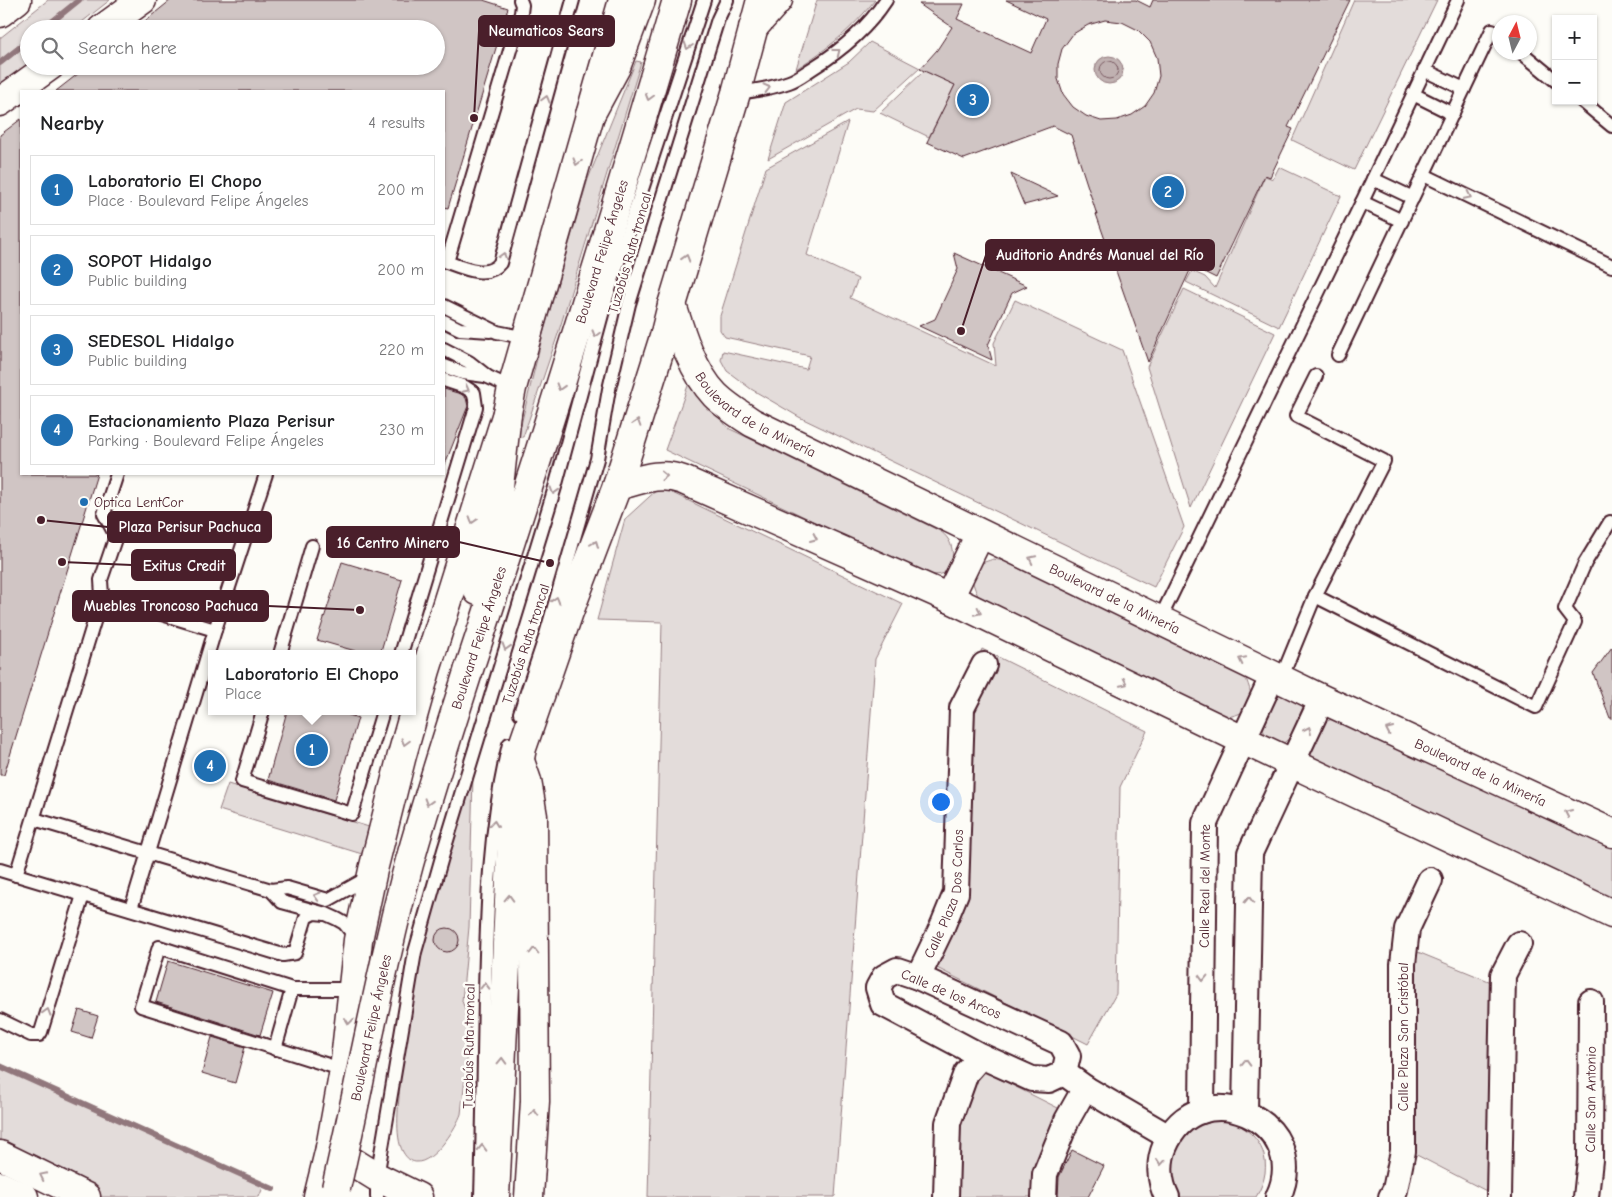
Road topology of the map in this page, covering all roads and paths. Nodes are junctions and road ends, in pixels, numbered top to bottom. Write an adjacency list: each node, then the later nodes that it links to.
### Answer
1 (17, 0): 14 (main road)
2 (142, 0): 15 (main road)
3 (520, 0): 35 (lane)
4 (573, 0): 35 (lane, one-way to 4)
5 (623, 0): 28 (main road)
6 (641, 0): 28 (main road)
7 (677, 0): 64 (main road, Boulevard Felipe Ángeles, one-way to 64)
8 (704, 0): 105 (lane, Tuzobús Ruta troncal, one-way to 105)
9 (727, 0): 71 (lane, Tuzobús Ruta troncal, one-way to 9)
10 (761, 0): 16 (main road)
11 (778, 0): 16 (main road)
12 (886, 0): 23 (lane, one-way to 12)
13 (1458, 0): 19 (lane)
14 (0, 13)
15 (114, 20)
16 (753, 28): 23 (main road)
17 (1492, 30): 22 (lane)
18 (1530, 60): 21 (lane)
19 (1424, 70): 22 (lane); 24 (lane)
20 (38, 75): 25 (main road)
21 (1552, 78)
22 (1464, 89): 27 (lane)
23 (736, 93): 37 (main road, one-way to 23)
24 (1413, 94): 27 (lane); 31 (lane)
25 (0, 102)
26 (1587, 105): 29 (lane)
27 (1453, 114): 30 (lane)
28 (590, 115): 41 (main road, Boulevard Felipe Ángeles, one-way to 41)
29 (1612, 126)
30 (1424, 175): 32 (lane); 36 (lane, one-way to 36)
31 (1373, 179): 32 (lane); 33 (lane)
32 (1413, 198): 34 (lane)
33 (1362, 202): 34 (lane); 57 (lane)
34 (1402, 221): 43 (lane)
35 (445, 262)
36 (1612, 266)
37 (672, 304): 50 (main road, one-way to 37); 52 (main road, Boulevard de la Minería)
38 (445, 306): 40 (lane)
39 (445, 322): 40 (lane)
40 (498, 332): 41 (lane)
41 (526, 338): 47 (main road, Boulevard Felipe Ángeles)
42 (445, 350): 47 (lane)
43 (1338, 355)
44 (445, 366): 47 (lane)
45 (1316, 376): 55 (lane)
46 (445, 380): 61 (lane, one-way to 61)
47 (502, 393): 64 (main road); 67 (main road, Boulevard Felipe Ángeles, one-way to 67)
48 (117, 475): 54 (lane)
49 (266, 475): 58 (lane)
50 (617, 486): 56 (main road, one-way to 56); 71 (main road, one-way to 50)
51 (1610, 522): 55 (lane)
52 (980, 534): 56 (main road); 57 (main road, Boulevard de la Minería, one-way to 52)
53 (312, 546): 60 (lane)
54 (102, 596): 58 (lane); 74 (lane)
55 (1315, 596): 65 (lane)
56 (949, 598): 72 (main road, one-way to 72)
57 (1159, 621): 65 (main road, Boulevard de la Minería, one-way to 57)
58 (215, 630): 59 (lane)
59 (209, 650)
60 (281, 650)
61 (402, 650)
62 (208, 653): 76 (lane)
63 (984, 665): 88 (street, Calle Plaza Dos Carlos)
64 (468, 672): 109 (main road, Boulevard Felipe Ángeles, one-way to 109, bridge)
65 (1277, 677): 66 (main road, Boulevard de la Minería); 72 (street, Calle Real del Monte)
66 (1322, 699): 73 (street, one-way to 66); 75 (main road, Boulevard de la Minería, one-way to 66)
67 (416, 705)
68 (262, 715): 69 (lane)
69 (382, 715)
70 (413, 715): 78 (main road, Boulevard Felipe Ángeles, one-way to 78)
71 (516, 740): 104 (main road, one-way to 71); 111 (lane, Tuzobús Ruta troncal, one-way to 71); 112 (main road, one-way to 71)
72 (1243, 740): 73 (main road); 98 (street, Calle Real del Monte, one-way to 98)
73 (1292, 763): 85 (main road); 99 (street, one-way to 73)
74 (34, 819): 76 (lane); 79 (lane)
75 (1612, 833)
76 (148, 853): 81 (lane); 83 (lane)
77 (0, 870): 79 (lane)
78 (374, 870): 81 (lane, one-way to 81); 86 (main road, Boulevard Felipe Ángeles)
79 (16, 875): 82 (lane)
80 (1430, 880): 117 (street, Calle Plaza San Cristóbal)
81 (271, 890): 84 (lane)
82 (83, 894): 83 (lane); 92 (lane, one-way to 82)
83 (131, 909): 84 (lane)
84 (326, 914): 86 (lane)
85 (1612, 914)
86 (358, 940): 90 (main road, Boulevard Felipe Ángeles)
87 (1519, 944): 118 (street)
88 (918, 977): 94 (street, Calle de los Arcos); 96 (street, Calle de los Arcos)
89 (292, 989): 90 (lane); 93 (lane); 93 (lane)
90 (353, 989): 95 (main road, Boulevard Felipe Ángeles, one-way to 95)
91 (1590, 1002): 119 (street, Calle San Antonio)
92 (0, 1020)
93 (275, 1049): 95 (lane)
94 (981, 1056): 96 (street, Calle de los Arcos); 113 (street)
95 (344, 1070): 101 (main road, Boulevard Felipe Ángeles)
96 (1064, 1073): 97 (street)
97 (1085, 1088): 100 (street); 114 (street)
98 (1202, 1111): 99 (street); 100 (street)
99 (1244, 1112): 116 (street)
100 (1169, 1137): 115 (street, one-way to 115)
101 (330, 1148): 105 (main road); 108 (main road, Boulevard Felipe Ángeles)
102 (0, 1155): 107 (main road, one-way to 102)
103 (0, 1186): 106 (main road)
104 (530, 1189): 112 (main road)
105 (375, 1190): 110 (main road)
106 (24, 1197)
107 (86, 1197)
108 (318, 1197)
109 (333, 1197)
110 (418, 1197)
111 (481, 1197)
112 (496, 1197)
113 (946, 1197)
114 (1044, 1197)
115 (1167, 1197)
116 (1278, 1197)
117 (1391, 1197)
118 (1499, 1197)
119 (1586, 1197)

